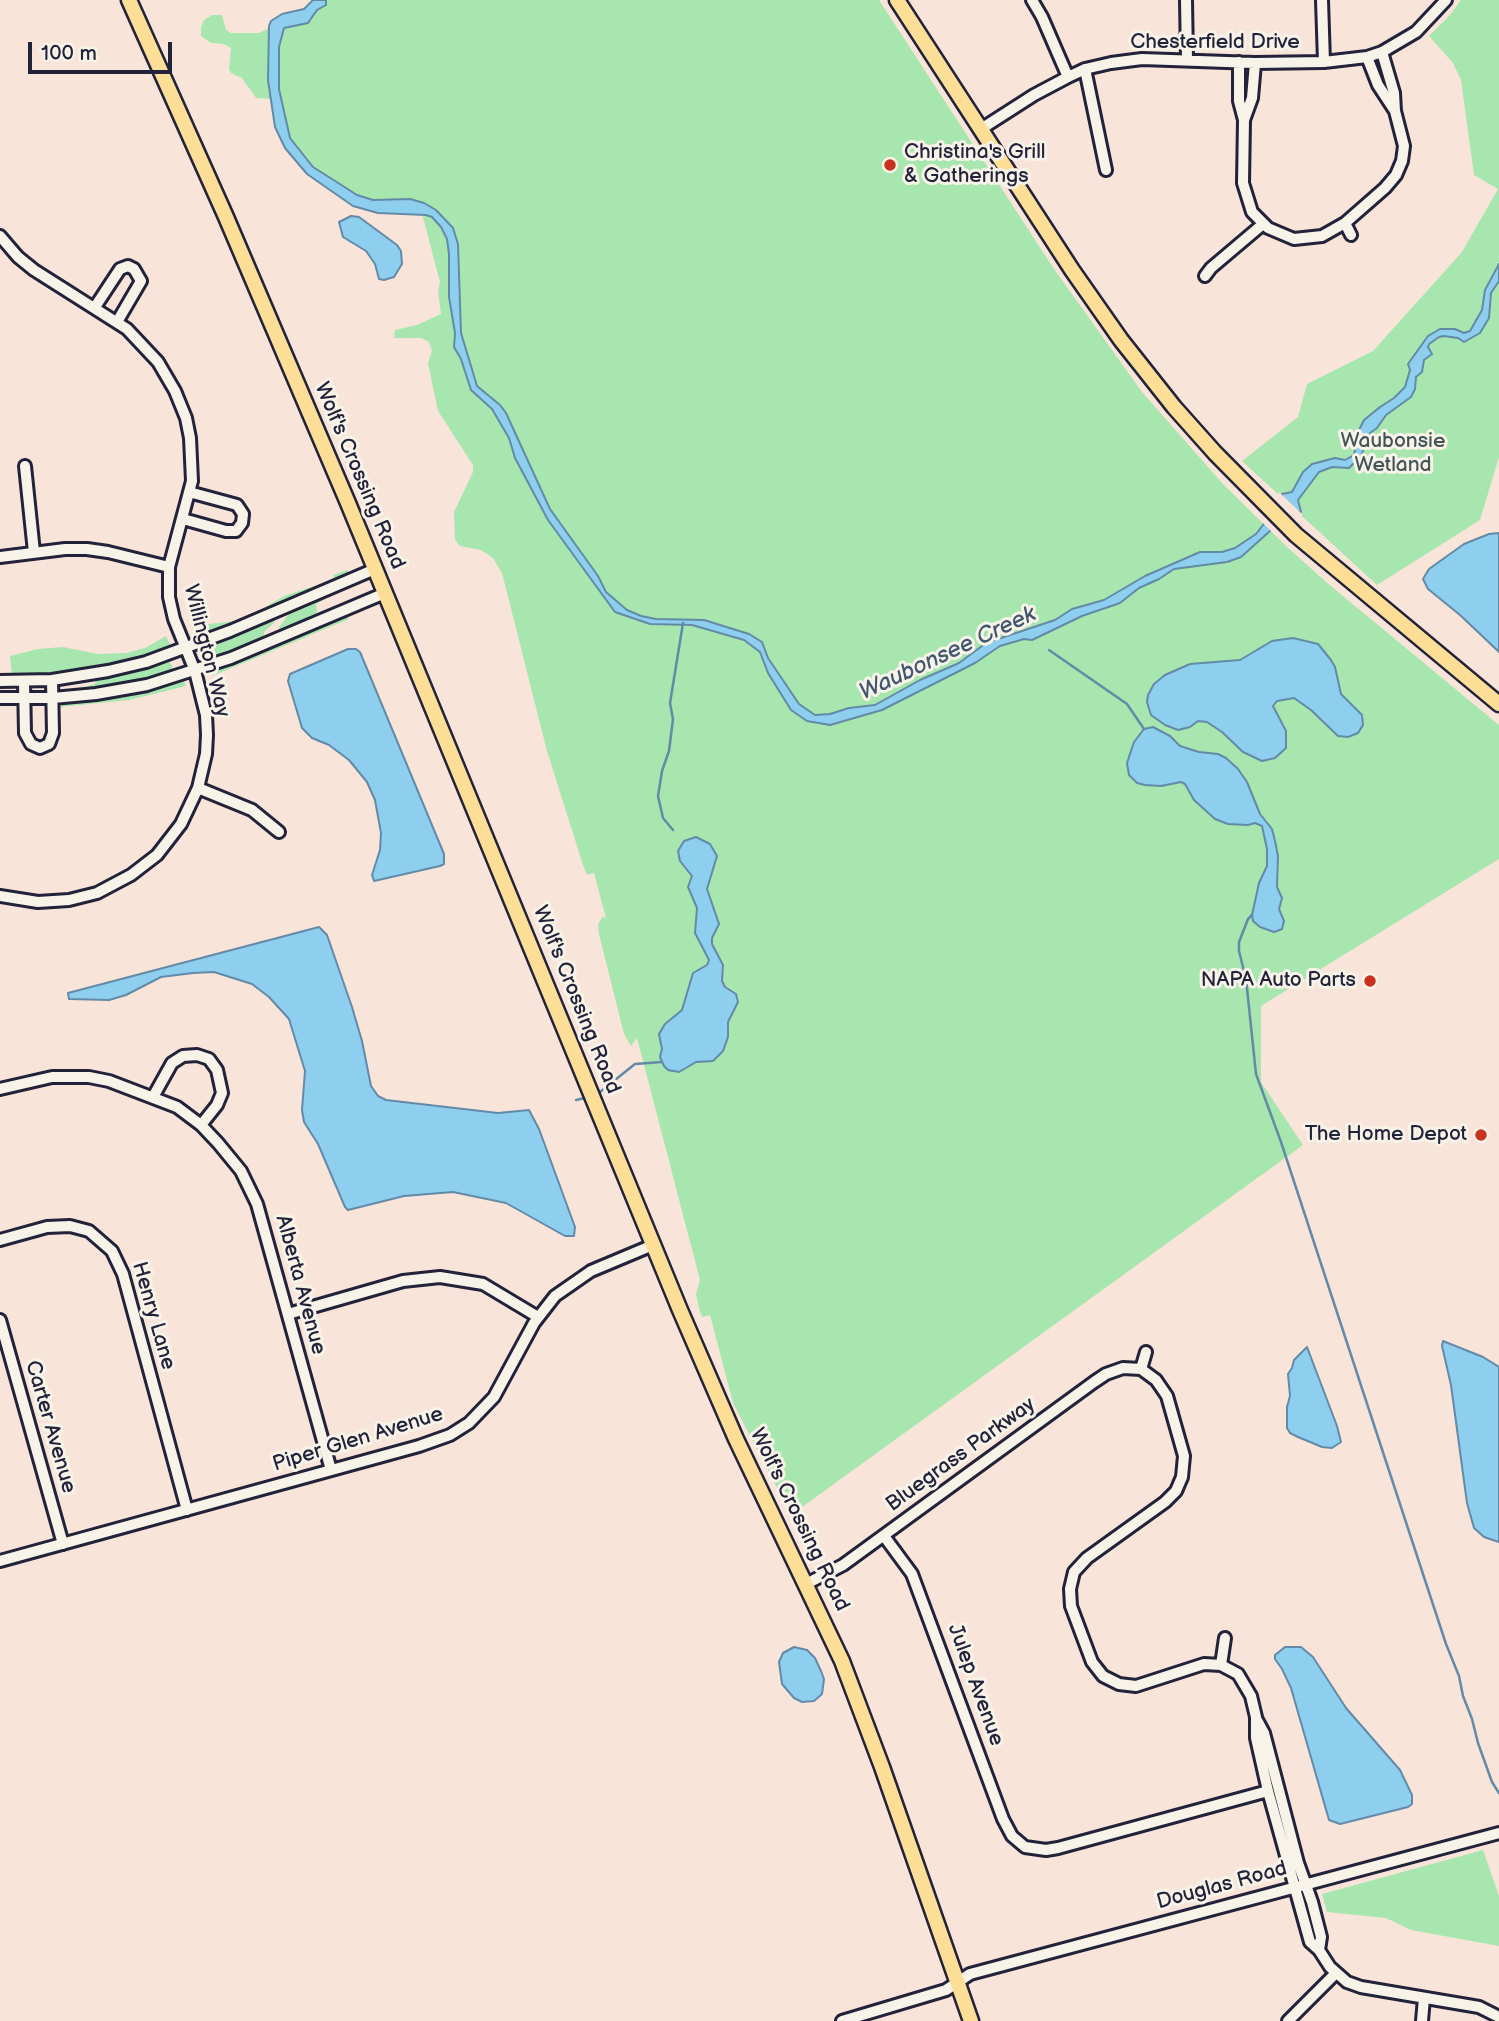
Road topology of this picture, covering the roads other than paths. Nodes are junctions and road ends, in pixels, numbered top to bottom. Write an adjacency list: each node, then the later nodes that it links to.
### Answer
1 (129, 0): 32 (main road, Wolf's Crossing Road)
2 (897, 0): 17 (main road)
3 (1032, 0): 14 (street)
4 (1186, 0): 9 (street)
5 (1322, 0): 11 (street)
6 (1446, 0): 7 (street, Chesterfield Drive)
7 (1382, 52): 8 (street, Chesterfield Drive); 15 (street)
8 (1367, 57): 11 (street, Chesterfield Drive); 15 (street)
9 (1187, 59): 10 (street, Chesterfield Drive); 13 (street, Chesterfield Drive)
10 (1239, 62): 12 (street, Chesterfield Drive); 16 (street)
11 (1324, 62): 12 (street, Chesterfield Drive)
12 (1255, 63): 16 (street)
13 (1085, 69): 14 (street, Chesterfield Drive); 18 (street)
14 (1068, 77): 17 (street, Chesterfield Drive)
15 (1395, 111): 19 (street)
16 (1244, 120): 20 (street)
17 (981, 129): 42 (main road)
18 (1106, 170)
19 (1345, 223): 20 (street); 21 (street)
20 (1263, 224): 23 (street)
21 (1351, 235)
22 (0, 236): 24 (street, Willington Way)
23 (1205, 276)
24 (95, 307): 25 (street, Willington Way); 25 (street)
25 (117, 322): 27 (street, Willington Way)
26 (25, 466): 29 (street)
27 (189, 492): 28 (street, Willington Way); 28 (street)
28 (183, 519): 31 (street, Willington Way)
29 (34, 552): 30 (street); 31 (street)
30 (0, 557)
31 (169, 567): 34 (street, Willington Way)
32 (375, 569): 33 (main road, Wolf's Crossing Road); 34 (street)
33 (385, 593): 35 (street); 50 (main road, Wolf's Crossing Road)
34 (186, 649): 35 (street, Willington Way); 36 (street)
35 (195, 671): 40 (street); 43 (street, Willington Way)
36 (52, 680): 38 (street); 40 (street)
37 (0, 681): 38 (street)
38 (23, 682): 41 (street)
39 (0, 698): 41 (street)
40 (53, 698): 41 (street); 41 (street)
41 (24, 700)
42 (1499, 704)
43 (198, 788): 44 (street); 45 (street, Willington Way)
44 (279, 832)
45 (0, 896)
46 (0, 1089): 47 (street, Alberta Avenue)
47 (153, 1097): 48 (street, Alberta Avenue); 48 (street)
48 (201, 1125): 51 (street, Alberta Avenue)
49 (0, 1240): 57 (street, Henry Lane)
50 (653, 1245): 52 (street, Piper Glen Avenue); 61 (main road, Wolf's Crossing Road)
51 (288, 1314): 52 (street); 56 (street, Alberta Avenue)
52 (538, 1317): 56 (street, Piper Glen Avenue)
53 (0, 1320): 59 (street, Carter Avenue)
54 (1146, 1352): 55 (street)
55 (1141, 1369): 58 (street, Bluegrass Parkway); 63 (street)
56 (331, 1470): 57 (street, Piper Glen Avenue)
57 (187, 1510): 59 (street, Piper Glen Avenue)
58 (884, 1536): 61 (street, Bluegrass Parkway); 65 (street, Julep Avenue)
59 (63, 1544): 60 (street, Piper Glen Avenue)
60 (0, 1561)
61 (806, 1584): 71 (main road, Wolf's Crossing Road)
62 (1225, 1638): 63 (street)
63 (1221, 1665): 64 (street)
64 (1256, 1717): 65 (street); 67 (street)
65 (1268, 1791): 68 (street)
66 (1499, 1833): 67 (street, Douglas Road)
67 (1306, 1884): 68 (street, Douglas Road); 69 (street)
68 (1294, 1887): 69 (street); 71 (street, Douglas Road)
69 (1320, 1951): 70 (street)
70 (1336, 1973): 72 (street); 76 (street)
71 (958, 1982): 74 (street, Douglas Road); 75 (main road, Wolf's Crossing Road)
72 (1424, 1998): 73 (street); 77 (street)
73 (1499, 2017)
74 (842, 2021)
75 (971, 2021)
76 (1288, 2021)
77 (1422, 2021)

